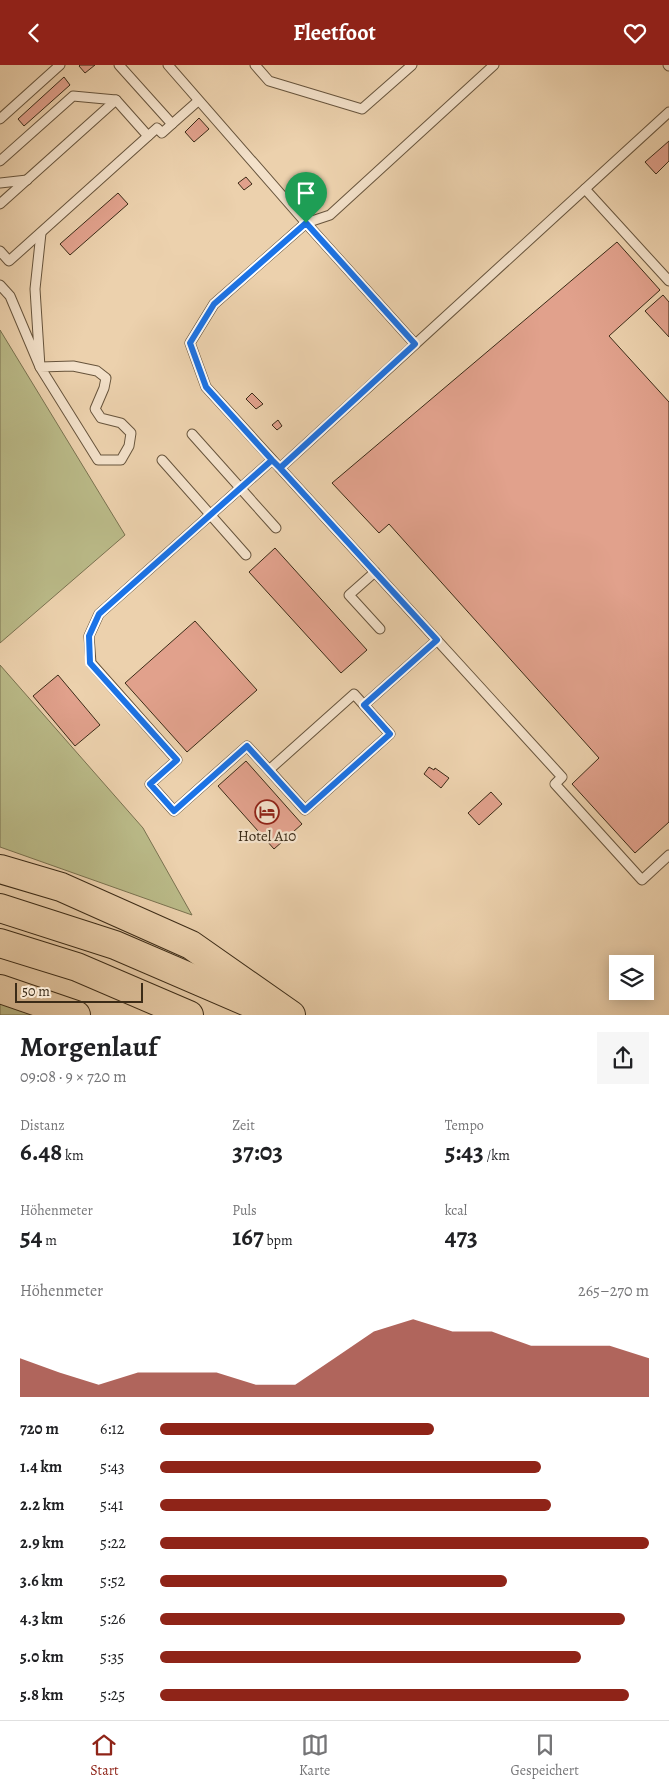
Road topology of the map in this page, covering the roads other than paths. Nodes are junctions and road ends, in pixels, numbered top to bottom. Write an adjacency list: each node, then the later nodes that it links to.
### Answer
1 (60, 65): 10 (lane)
2 (119, 65): 11 (lane)
3 (168, 65): 8 (lane)
4 (412, 65): 6 (lane)
5 (494, 65): 18 (lane)
6 (257, 66)
7 (116, 100): 12 (lane); 13 (lane); 14 (lane)
8 (198, 101): 11 (lane); 18 (lane)
9 (669, 112): 16 (lane)
10 (0, 119)
11 (172, 124): 12 (lane)
12 (148, 136): 19 (lane)
13 (0, 161)
14 (27, 180): 15 (lane); 17 (lane)
15 (0, 183)
16 (585, 189): 21 (lane); 23 (lane)
17 (0, 204)
18 (306, 223): 23 (lane); 27 (lane)
19 (40, 233): 20 (lane); 24 (lane)
20 (0, 251)
21 (669, 281)
22 (0, 285): 24 (lane)
23 (415, 344): 28 (lane)
24 (40, 367): 24 (lane)
25 (192, 434): 29 (lane)
26 (162, 460): 30 (lane)
27 (272, 460): 28 (lane); 29 (lane)
28 (280, 468): 33 (lane)
29 (241, 488): 30 (lane); 31 (lane)
30 (210, 515): 32 (lane); 37 (lane)
31 (276, 528)
32 (246, 555)
33 (375, 572): 34 (lane); 35 (lane)
34 (380, 629)
35 (437, 640): 36 (lane); 38 (lane)
36 (364, 705): 37 (lane); 37 (lane)
37 (269, 770)
38 (669, 855)
39 (0, 869): 46 (highway)
40 (0, 908): 45 (highway)
41 (0, 943): 44 (highway)
42 (0, 989): 43 (highway)
43 (76, 1015)
44 (189, 1015)
45 (278, 1015)
46 (291, 1015)

